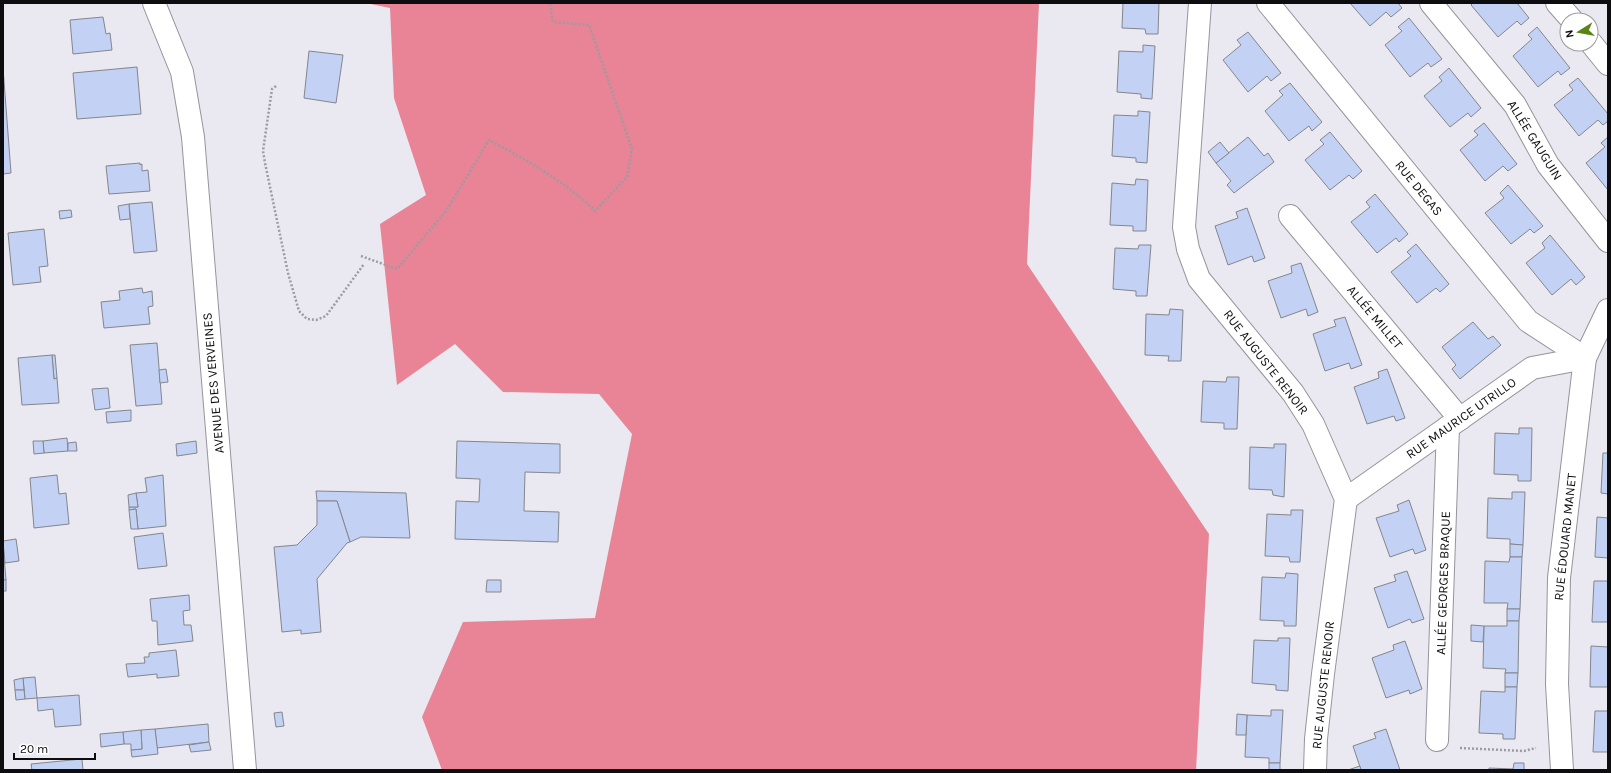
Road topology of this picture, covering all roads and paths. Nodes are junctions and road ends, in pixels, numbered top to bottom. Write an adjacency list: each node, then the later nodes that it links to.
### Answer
1 (154, 3): 21 (street, AVENUE DES VERVEINES)
2 (550, 3): 13 (path)
3 (1200, 3): 18 (street, RUE AUGUSTE RENOIR)
4 (1268, 3): 16 (street, RUE DEGAS)
5 (1431, 3): 12 (street, ALLÉE GAUGUIN)
6 (1557, 3): 7 (street)
7 (1565, 12)
8 (1598, 52): 9 (street)
9 (1608, 64)
10 (276, 86): 14 (path)
11 (1290, 216): 17 (street, ALLÉE MILLET)
12 (1608, 241)
13 (361, 256)
14 (364, 264)
15 (1608, 310): 16 (street, RUE ÉDOUARD MANET)
16 (1585, 358): 17 (street, RUE MAURICE UTRILLO); 20 (street, RUE ÉDOUARD MANET)
17 (1454, 423): 18 (street, RUE MAURICE UTRILLO); 19 (street, ALLÉE GEORGES BRAQUE)
18 (1346, 499): 22 (street, RUE AUGUSTE RENOIR)
19 (1437, 740): 20 (path)
20 (1560, 742): 23 (street, RUE ÉDOUARD MANET)
21 (245, 770)
22 (1315, 770)
23 (1562, 770)

